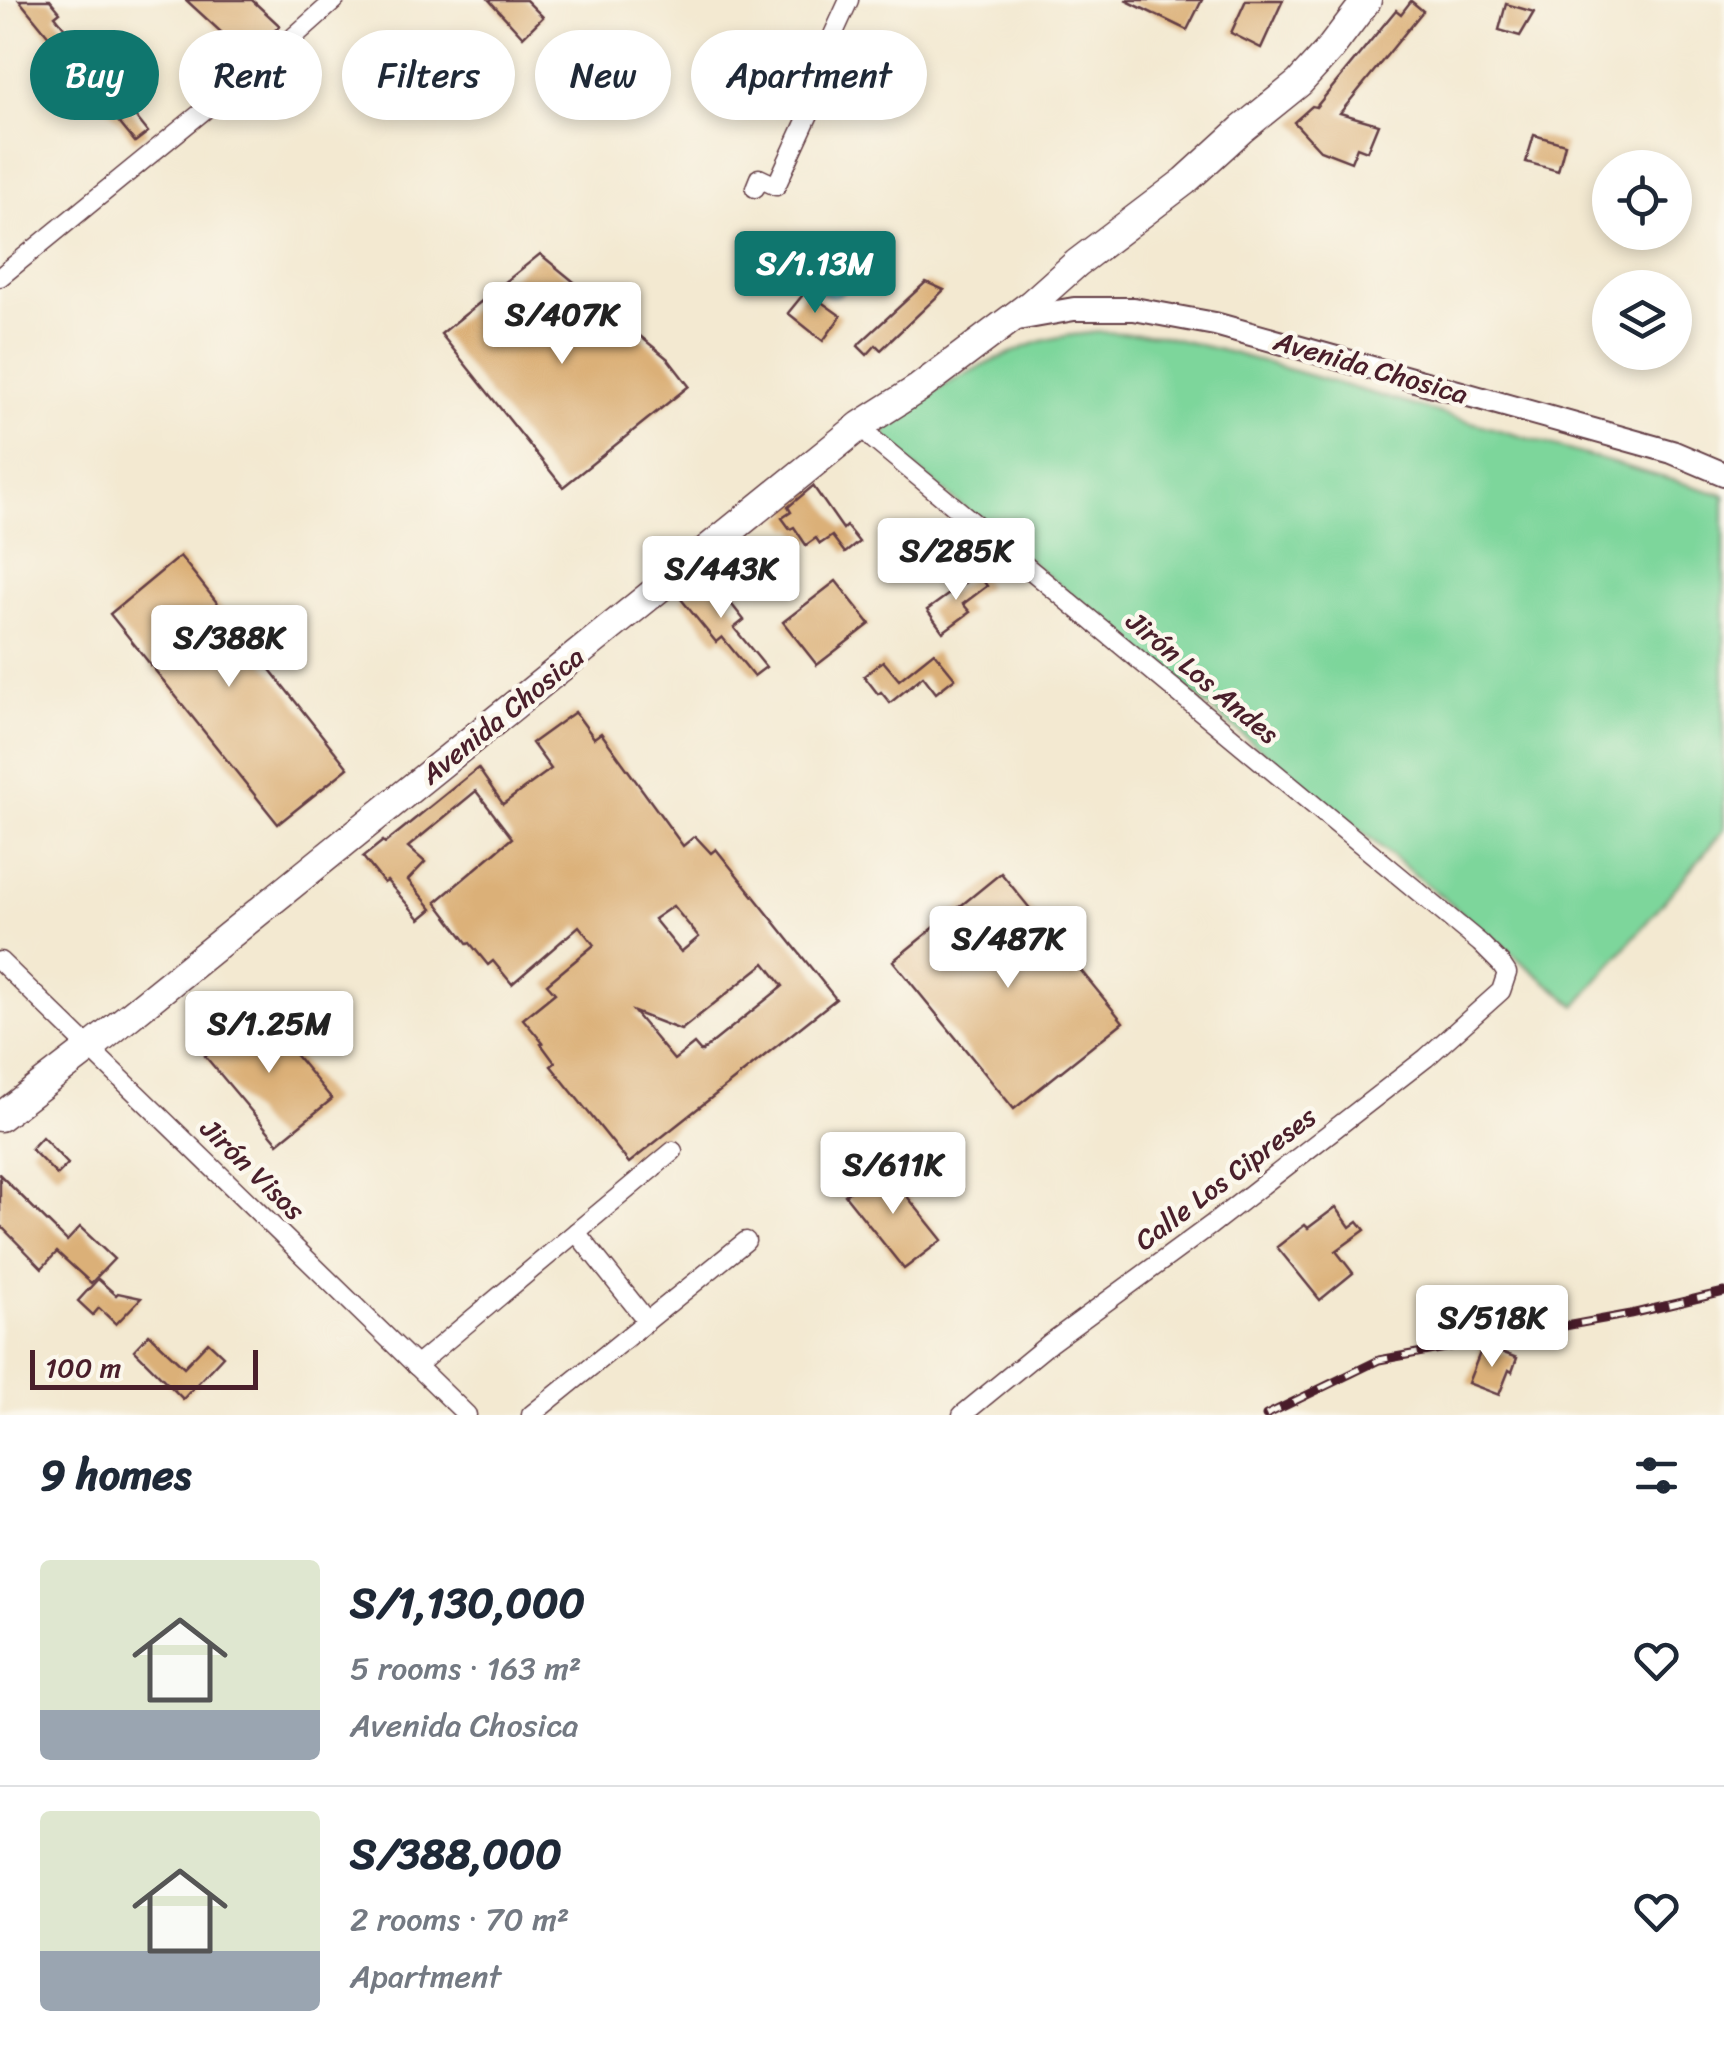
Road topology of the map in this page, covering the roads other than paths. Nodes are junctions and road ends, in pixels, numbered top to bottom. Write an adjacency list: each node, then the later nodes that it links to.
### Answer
1 (335, 0): 5 (street)
2 (849, 0): 4 (street)
3 (1367, 0): 6 (main road, Avenida Chosica)
4 (755, 188)
5 (0, 277)
6 (1010, 320): 7 (main road, Avenida Chosica); 8 (street, Avenida Chosica)
7 (861, 425): 10 (street, Jirón Los Andes); 11 (main road, Avenida Chosica)
8 (1724, 474)
9 (0, 962): 11 (street, Jirón Visos)
10 (1506, 973): 20 (street, Calle Los Cipreses)
11 (90, 1048): 12 (main road, Avenida Chosica); 17 (street, Jirón Visos)
12 (0, 1117)
13 (673, 1151): 14 (street)
14 (576, 1232): 16 (street); 17 (street)
15 (746, 1241): 16 (street)
16 (647, 1321): 19 (street)
17 (416, 1366): 18 (street, Jirón Visos)
18 (467, 1415)
19 (531, 1415)
20 (962, 1415)

